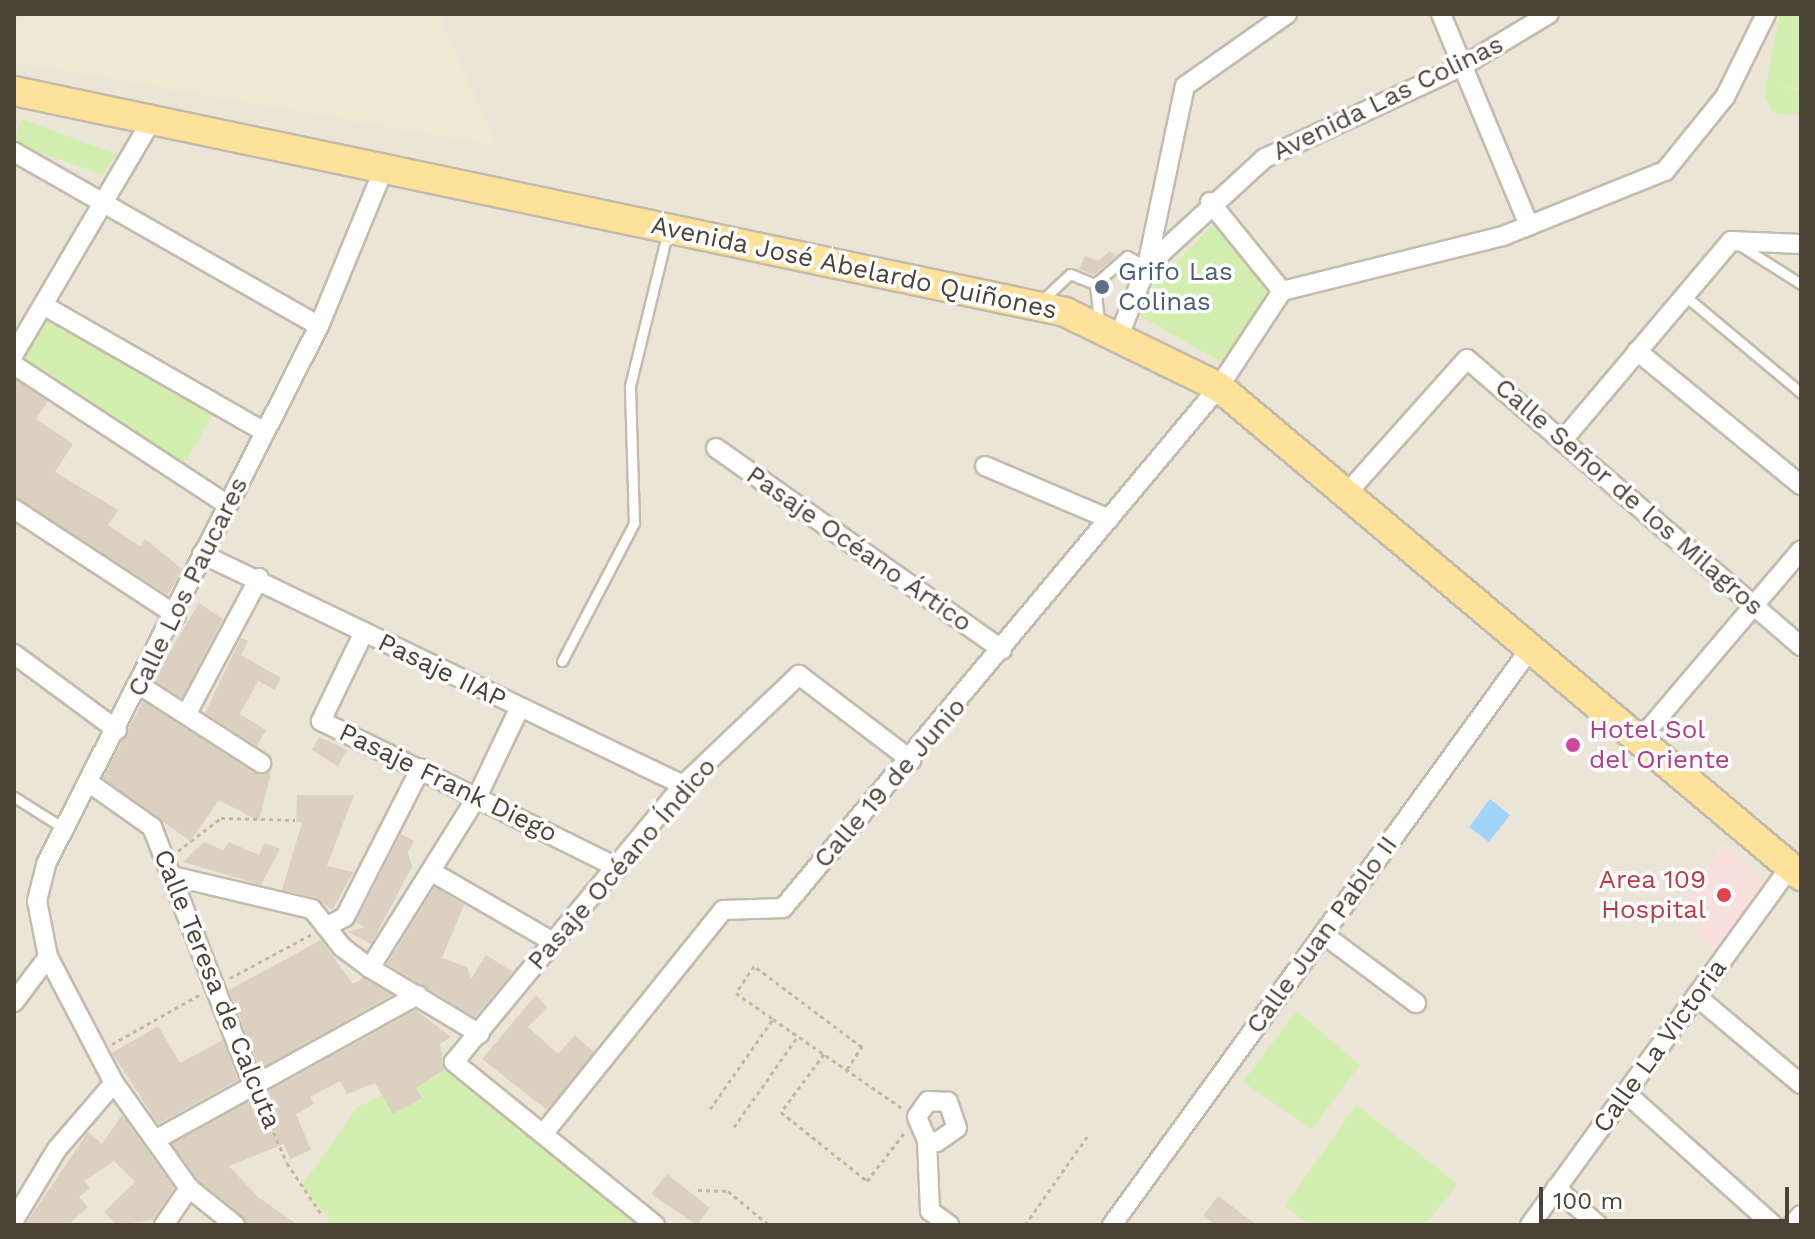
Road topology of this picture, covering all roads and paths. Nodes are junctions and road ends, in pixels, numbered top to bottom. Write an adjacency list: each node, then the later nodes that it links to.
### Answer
1 (1287, 14): 16 (street)
2 (1441, 14): 5 (street)
3 (1549, 14): 5 (street, Avenida Las Colinas)
4 (1766, 14): 12 (street)
5 (1464, 65): 10 (street, Avenida Las Colinas); 12 (street)
6 (14, 91): 7 (main road, Avenida José Abelardo Quiñones)
7 (153, 118): 9 (main road, Avenida José Abelardo Quiñones); 11 (street)
8 (14, 152): 11 (street)
9 (384, 168): 13 (main road, Avenida José Abelardo Quiñones); 23 (street, Calle Los Paucares)
10 (1210, 202): 16 (street, Avenida Las Colinas); 19 (street)
11 (103, 203): 21 (street); 23 (street)
12 (1529, 225): 19 (street)
13 (669, 227): 22 (main road, Avenida José Abelardo Quiñones); 49 (lane)
14 (1731, 241): 15 (street); 18 (lane); 20 (street)
15 (1801, 244)
16 (1147, 266): 17 (lane); 24 (street, Avenida Las Colinas)
17 (1095, 284): 22 (lane); 24 (lane)
18 (1801, 284)
19 (1282, 291): 28 (street, Calle 19 de Junio)
20 (1684, 295): 25 (street); 29 (lane)
21 (43, 305): 26 (street); 30 (street)
22 (1036, 306): 24 (main road, Avenida José Abelardo Quiñones)
23 (319, 326): 30 (street, Calle Los Paucares)
24 (1109, 333): 28 (main road, Avenida José Abelardo Quiñones)
25 (1637, 351): 31 (street); 34 (street)
26 (14, 354)
27 (14, 365): 36 (street)
28 (1219, 387): 35 (main road, Avenida José Abelardo Quiñones); 38 (street, Calle 19 de Junio)
29 (1801, 393)
30 (265, 432): 36 (street, Calle Los Paucares)
31 (1562, 441): 35 (street, Calle Señor de los Milagros); 42 (street, Calle Señor de los Milagros)
32 (716, 448): 47 (street, Pasaje Océano Ártico)
33 (985, 466): 38 (street)
34 (1801, 485)
35 (1348, 492): 45 (main road, Avenida José Abelardo Quiñones)
36 (228, 505): 40 (street, Calle Los Paucares)
37 (14, 509): 43 (street)
38 (1109, 519): 47 (street, Calle 19 de Junio)
39 (1801, 550): 42 (street)
40 (202, 554): 41 (street, Pasaje IIAP); 43 (street, Calle Los Paucares)
41 (259, 578): 44 (street, Pasaje IIAP); 52 (street)
42 (1752, 605): 46 (street, Calle Señor de los Milagros); 54 (street)
43 (176, 615): 50 (street, Calle Los Paucares)
44 (364, 632): 51 (street, Pasaje IIAP); 57 (street, Pasaje Frank Diego)
45 (1533, 645): 54 (main road, Avenida José Abelardo Quiñones); 69 (street, Calle Juan Pablo II)
46 (1801, 646)
47 (1002, 650): 55 (street, Calle 19 de Junio)
48 (14, 654): 53 (street)
49 (562, 661)
50 (141, 686): 52 (street); 53 (street, Calle Los Paucares)
51 (519, 709): 59 (street, Pasaje IIAP); 60 (street)
52 (187, 713): 56 (street)
53 (117, 730): 58 (street, Calle Los Paucares)
54 (1642, 737): 66 (main road, Avenida José Abelardo Quiñones)
55 (911, 760): 59 (street, Pasaje Océano Índico); 89 (street, Calle 19 de Junio)
56 (261, 763)
57 (421, 768): 60 (street, Pasaje Frank Diego); 68 (street)
58 (91, 784): 63 (street, Calle Los Paucares); 64 (street, Calle Teresa de Calcuta)
59 (683, 785): 65 (street, Pasaje Océano Índico)
60 (478, 795): 65 (street, Pasaje Frank Diego); 67 (street)
61 (14, 797): 63 (lane)
62 (295, 820): 64 (path)
63 (65, 829): 71 (street, Calle Los Paucares)
64 (169, 868): 68 (street); 84 (street, Calle Teresa de Calcuta)
65 (619, 868): 70 (street, Pasaje Océano Índico)
66 (1796, 871): 74 (street, Calle La Victoria)
67 (432, 872): 70 (street); 72 (street)
68 (326, 927): 72 (street)
69 (1323, 934): 76 (street); 106 (street, Calle Juan Pablo II)
70 (553, 942): 78 (street, Pasaje Océano Índico)
71 (48, 957): 75 (street); 82 (street, Calle Los Paucares)
72 (370, 968): 73 (street)
73 (418, 995): 78 (street); 84 (street)
74 (1696, 996): 83 (street); 85 (street, Calle La Victoria)
75 (14, 1002)
76 (1416, 1003)
77 (773, 1019): 79 (path); 81 (path); 86 (path)
78 (480, 1034): 89 (street, Pasaje Océano Índico)
79 (798, 1036): 80 (path); 88 (path)
80 (824, 1054): 81 (path); 87 (path)
81 (847, 1069): 87 (path)
82 (114, 1083): 91 (street, Calle Los Paucares); 99 (street)
83 (1801, 1084)
84 (253, 1085): 91 (street); 96 (path, Calle Teresa de Calcuta)
85 (1626, 1093): 94 (street, Calle La Victoria); 109 (street)
86 (710, 1109)
87 (917, 1117): 92 (street); 92 (street)
88 (734, 1127)
89 (543, 1134): 102 (street)
90 (1089, 1134): 105 (path)
91 (155, 1140): 93 (street, Calle Los Paucares)
92 (927, 1140): 98 (street)
93 (189, 1188): 100 (street); 101 (street, Calle Los Paucares)
94 (1556, 1188): 107 (street, Calle La Victoria); 108 (street)
95 (698, 1190): 103 (path)
96 (322, 1215)
97 (1801, 1215): 110 (street)
98 (925, 1218): 104 (street)
99 (14, 1220)
100 (164, 1225)
101 (235, 1225)
102 (655, 1225)
103 (769, 1225)
104 (949, 1225)
105 (1025, 1225)
106 (1112, 1225)
107 (1530, 1225)
108 (1598, 1225)
109 (1773, 1225)
110 (1792, 1225)

